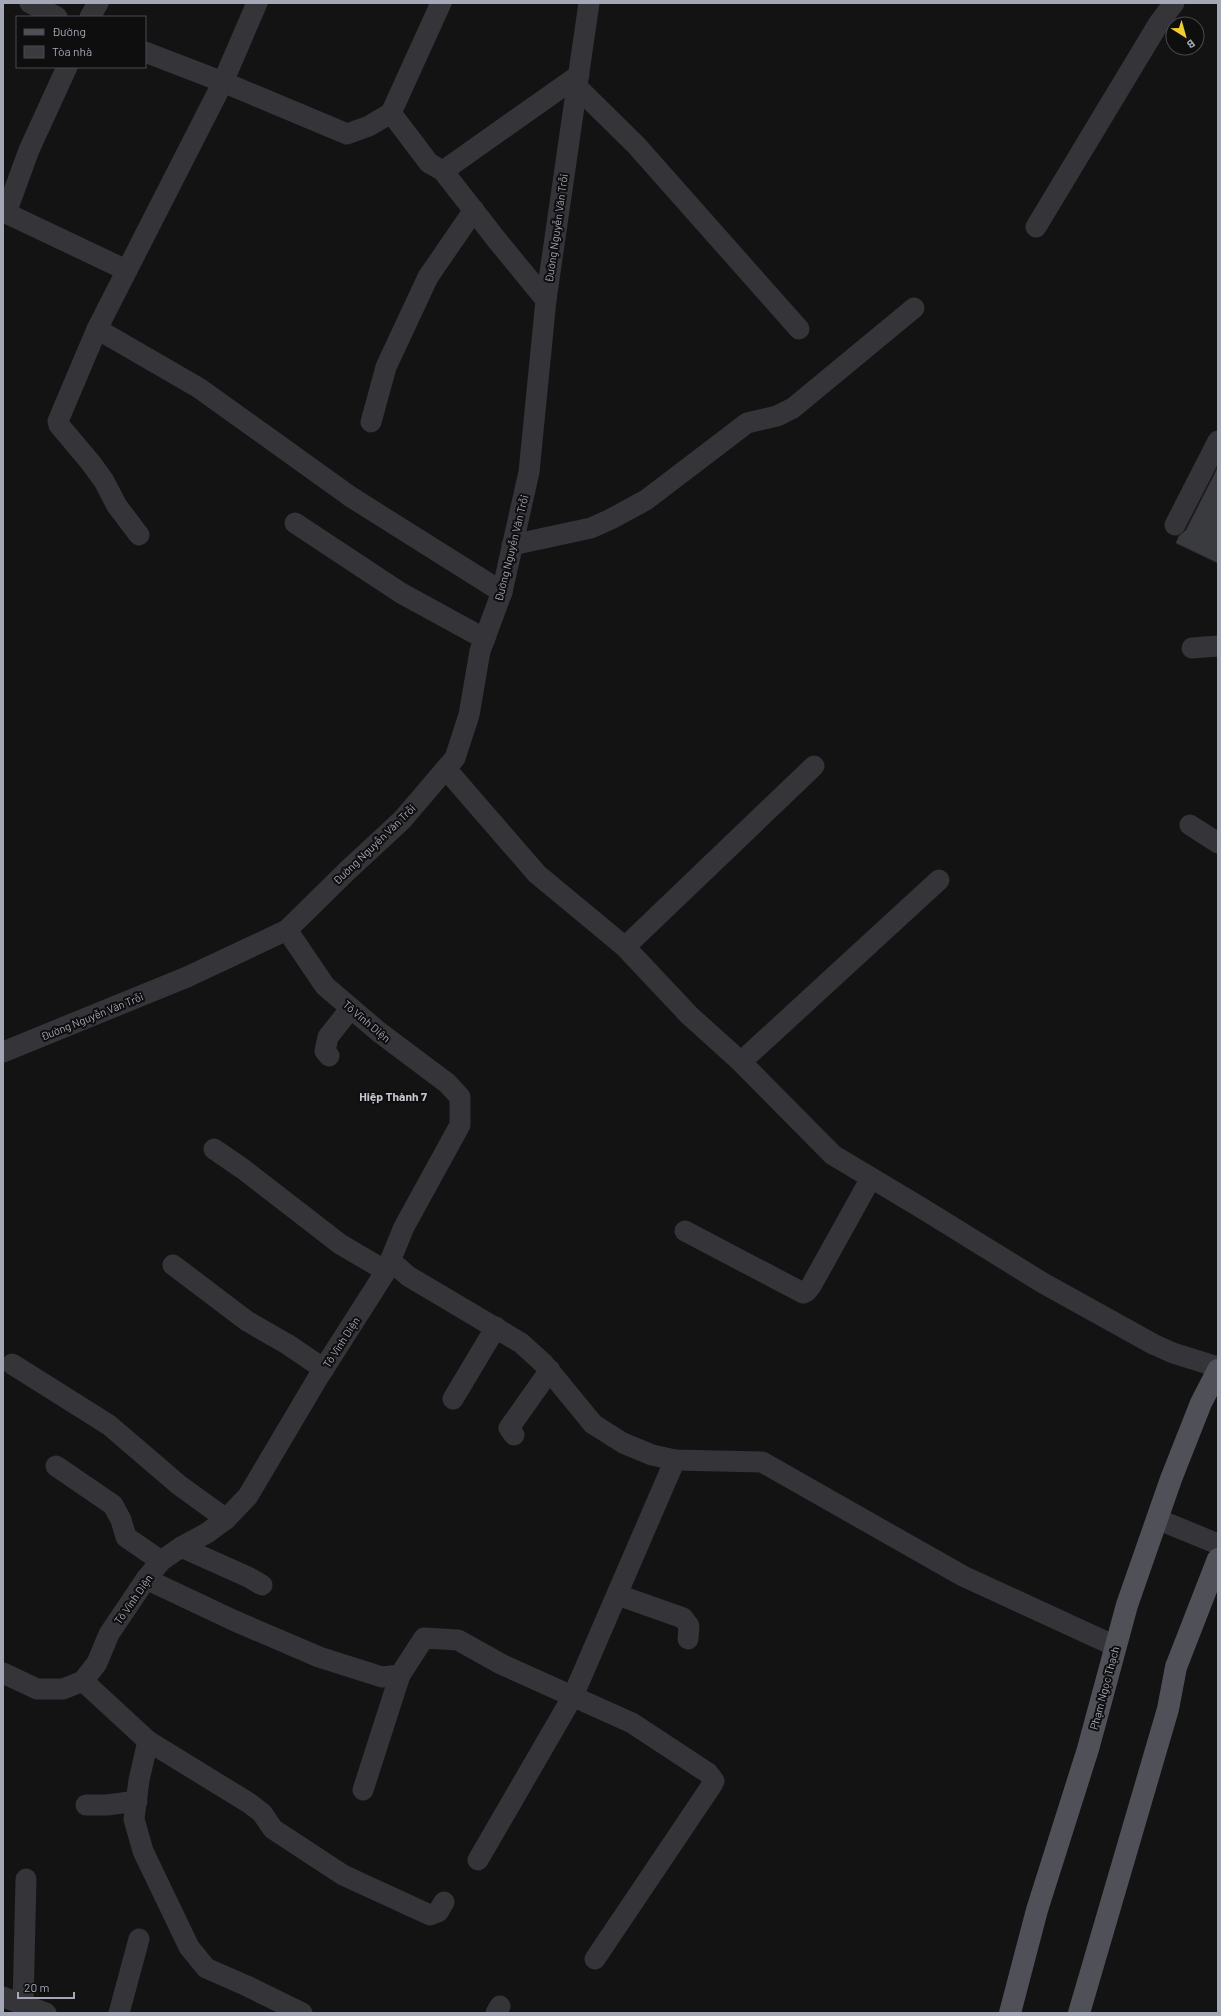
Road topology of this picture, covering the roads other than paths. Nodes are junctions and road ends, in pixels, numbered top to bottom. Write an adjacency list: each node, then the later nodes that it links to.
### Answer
1 (30, 3): 7 (street)
2 (98, 3): 8 (street)
3 (257, 3): 12 (street)
4 (441, 3): 13 (street)
5 (589, 3): 11 (street, Đường Nguyễn Văn Trỗi)
6 (1174, 3): 17 (street)
7 (55, 16)
8 (91, 16)
9 (146, 52): 12 (street)
10 (67, 68): 16 (street)
11 (578, 81): 14 (street); 19 (street, Đường Nguyễn Văn Trỗi); 22 (street)
12 (223, 82): 13 (street); 18 (street)
13 (391, 113): 14 (street)
14 (443, 171): 15 (street)
15 (474, 210): 19 (street); 23 (street)
16 (4, 215): 18 (street)
17 (1036, 227)
18 (126, 270): 21 (street)
19 (546, 300): 28 (street, Đường Nguyễn Văn Trỗi)
20 (914, 308): 28 (street)
21 (97, 329): 27 (street); 29 (street)
22 (799, 329)
23 (371, 422)
24 (1218, 440): 26 (street)
25 (295, 523): 30 (street)
26 (1175, 525)
27 (138, 535)
28 (512, 545): 29 (street, Đường Nguyễn Văn Trỗi)
29 (502, 592): 30 (street, Đường Nguyễn Văn Trỗi)
30 (485, 639): 34 (street, Đường Nguyễn Văn Trỗi)
31 (1218, 646): 32 (street)
32 (1192, 648)
33 (814, 766): 39 (street)
34 (446, 769): 38 (street, Đường Nguyễn Văn Trỗi); 39 (street)
35 (1190, 825): 36 (street)
36 (1218, 843)
37 (939, 880): 43 (street)
38 (287, 930): 40 (street, Tô Vĩnh Diện); 41 (street, Đường Nguyễn Văn Trỗi)
39 (625, 947): 43 (street)
40 (351, 1008): 42 (street); 48 (street, Tô Vĩnh Diện)
41 (3, 1052)
42 (329, 1056)
43 (741, 1062): 45 (street)
44 (214, 1150): 48 (street)
45 (871, 1178): 46 (street); 51 (street)
46 (685, 1231)
47 (173, 1265): 52 (street)
48 (389, 1266): 49 (street); 52 (street, Tô Vĩnh Diện)
49 (496, 1327): 53 (street); 55 (street)
50 (12, 1364): 59 (street)
51 (1218, 1366)
52 (324, 1369): 59 (street, Tô Vĩnh Diện)
53 (550, 1370): 56 (street); 57 (street)
54 (1218, 1370): 60 (main road, Phạm Ngọc Thạch)
55 (453, 1399)
56 (514, 1435)
57 (675, 1460): 67 (street); 69 (street)
58 (56, 1466): 64 (street)
59 (226, 1519): 62 (street, Tô Vĩnh Diện)
60 (1157, 1519): 61 (street); 69 (main road, Phạm Ngọc Thạch)
61 (1218, 1544)
62 (181, 1546): 64 (street, Tô Vĩnh Diện); 66 (street)
63 (1218, 1559): 89 (main road)
64 (162, 1561): 65 (street, Tô Vĩnh Diện)
65 (146, 1579): 71 (street); 72 (street, Tô Vĩnh Diện)
66 (262, 1585)
67 (618, 1595): 68 (street); 73 (street)
68 (688, 1639)
69 (1115, 1646): 88 (main road, Phạm Ngọc Thạch)
70 (3, 1673): 72 (street)
71 (400, 1675): 73 (street); 75 (street)
72 (83, 1681): 74 (street)
73 (573, 1696): 78 (street); 82 (street)
74 (148, 1741): 76 (street); 80 (street)
75 (363, 1790)
76 (136, 1801): 77 (street); 87 (street)
77 (86, 1805)
78 (478, 1860)
79 (26, 1879): 84 (street)
80 (444, 1902)
81 (139, 1939): 86 (street)
82 (595, 1959)
83 (3, 1998): 84 (street)
84 (23, 2005): 85 (street)
85 (46, 2013)
86 (120, 2013)
87 (302, 2013)
88 (1010, 2013)
89 (1079, 2013)

